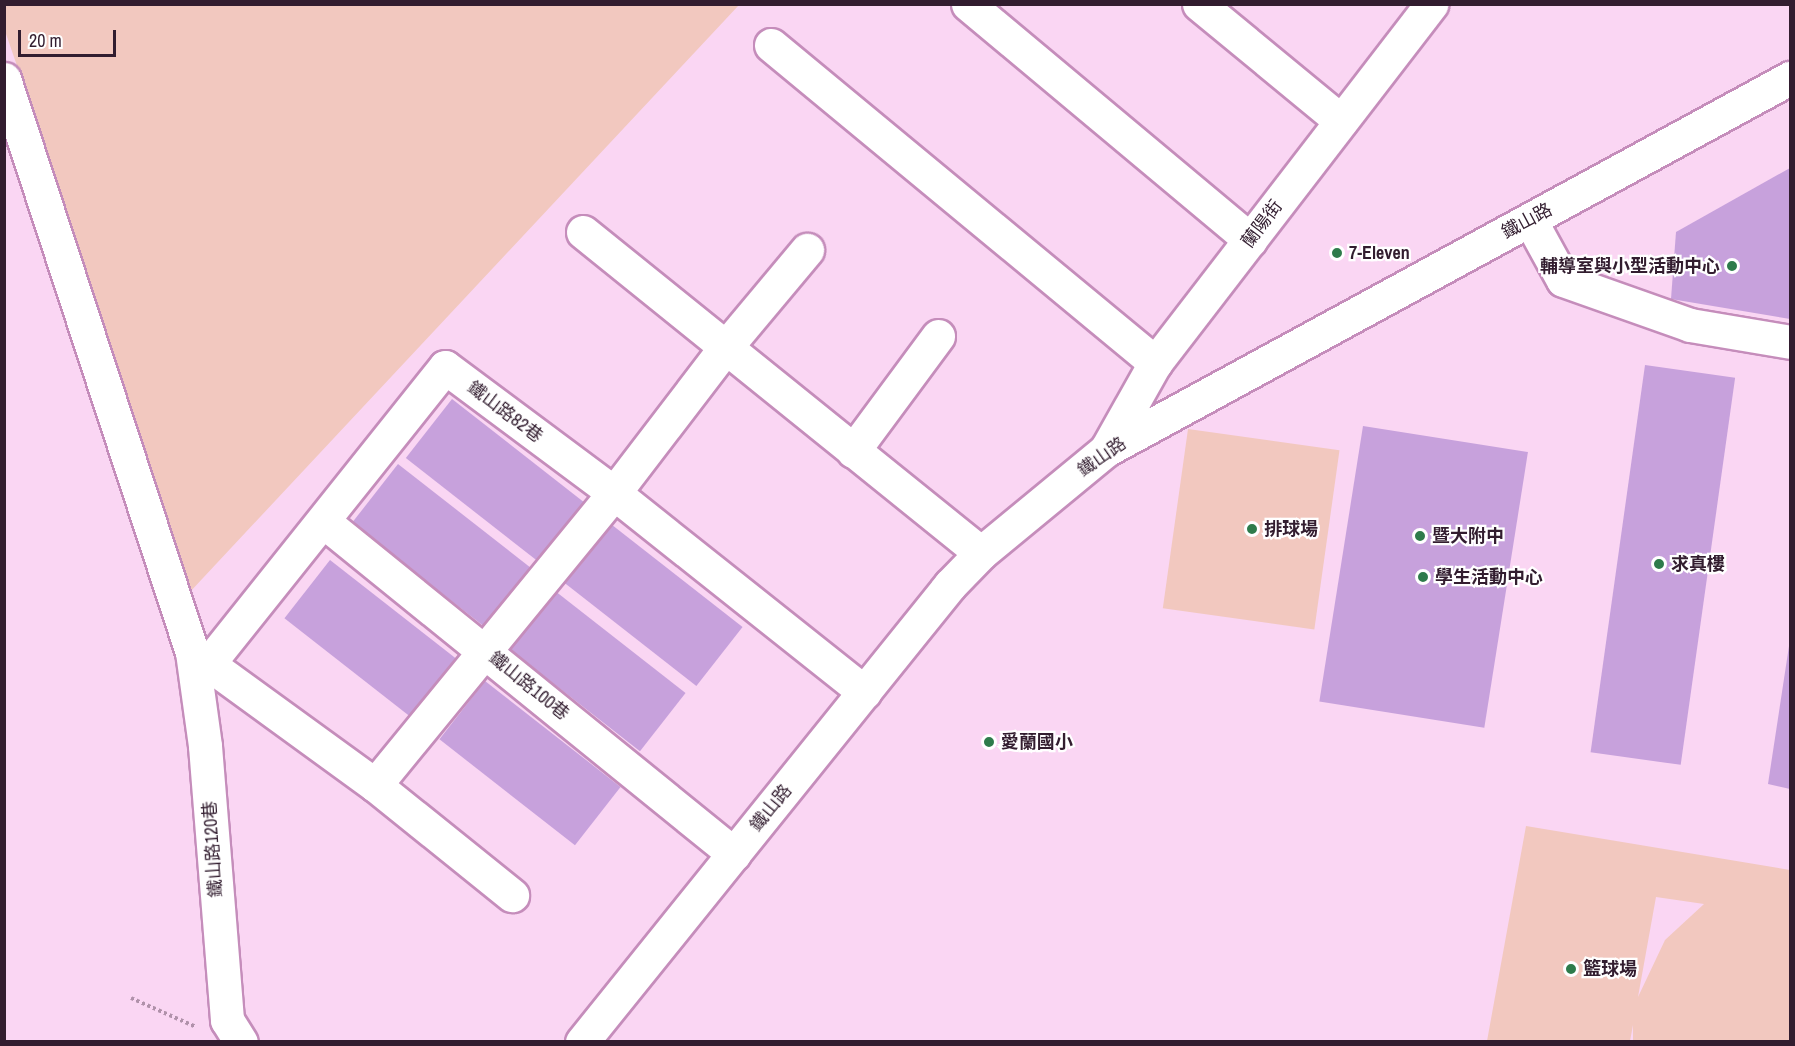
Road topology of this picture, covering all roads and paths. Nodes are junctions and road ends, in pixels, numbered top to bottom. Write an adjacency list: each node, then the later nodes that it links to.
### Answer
1 (968, 4): 10 (street)
2 (1199, 4): 7 (street)
3 (1431, 4): 7 (street, 蘭陽街)
4 (771, 45): 15 (street)
5 (1791, 78): 8 (street, 鐵山路)
6 (4, 79): 22 (street, 鐵山路120巷)
7 (1341, 121): 10 (street, 蘭陽街)
8 (1530, 220): 13 (street); 16 (street, 鐵山路)
9 (583, 232): 14 (street)
10 (1250, 240): 15 (street, 蘭陽街)
11 (807, 250): 14 (street)
12 (938, 336): 17 (street)
13 (1791, 342)
14 (725, 348): 17 (street); 18 (street)
15 (1155, 363): 16 (street, 蘭陽街)
16 (1106, 450): 20 (street, 鐵山路)
17 (853, 451): 20 (street)
18 (614, 493): 19 (street, 鐵山路82巷); 21 (street); 23 (street, 鐵山路82巷)
19 (323, 521): 21 (street, 鐵山路100巷); 22 (street, 鐵山路82巷)
20 (981, 554): 23 (street, 鐵山路)
21 (485, 650): 24 (street); 25 (street, 鐵山路100巷)
22 (200, 658): 24 (street); 29 (street, 鐵山路120巷)
23 (864, 693): 25 (street, 鐵山路)
24 (375, 785): 26 (street)
25 (734, 854): 30 (street, 鐵山路)
26 (512, 895)
27 (132, 998): 28 (path)
28 (205, 1032)
29 (241, 1041)
30 (582, 1041)

